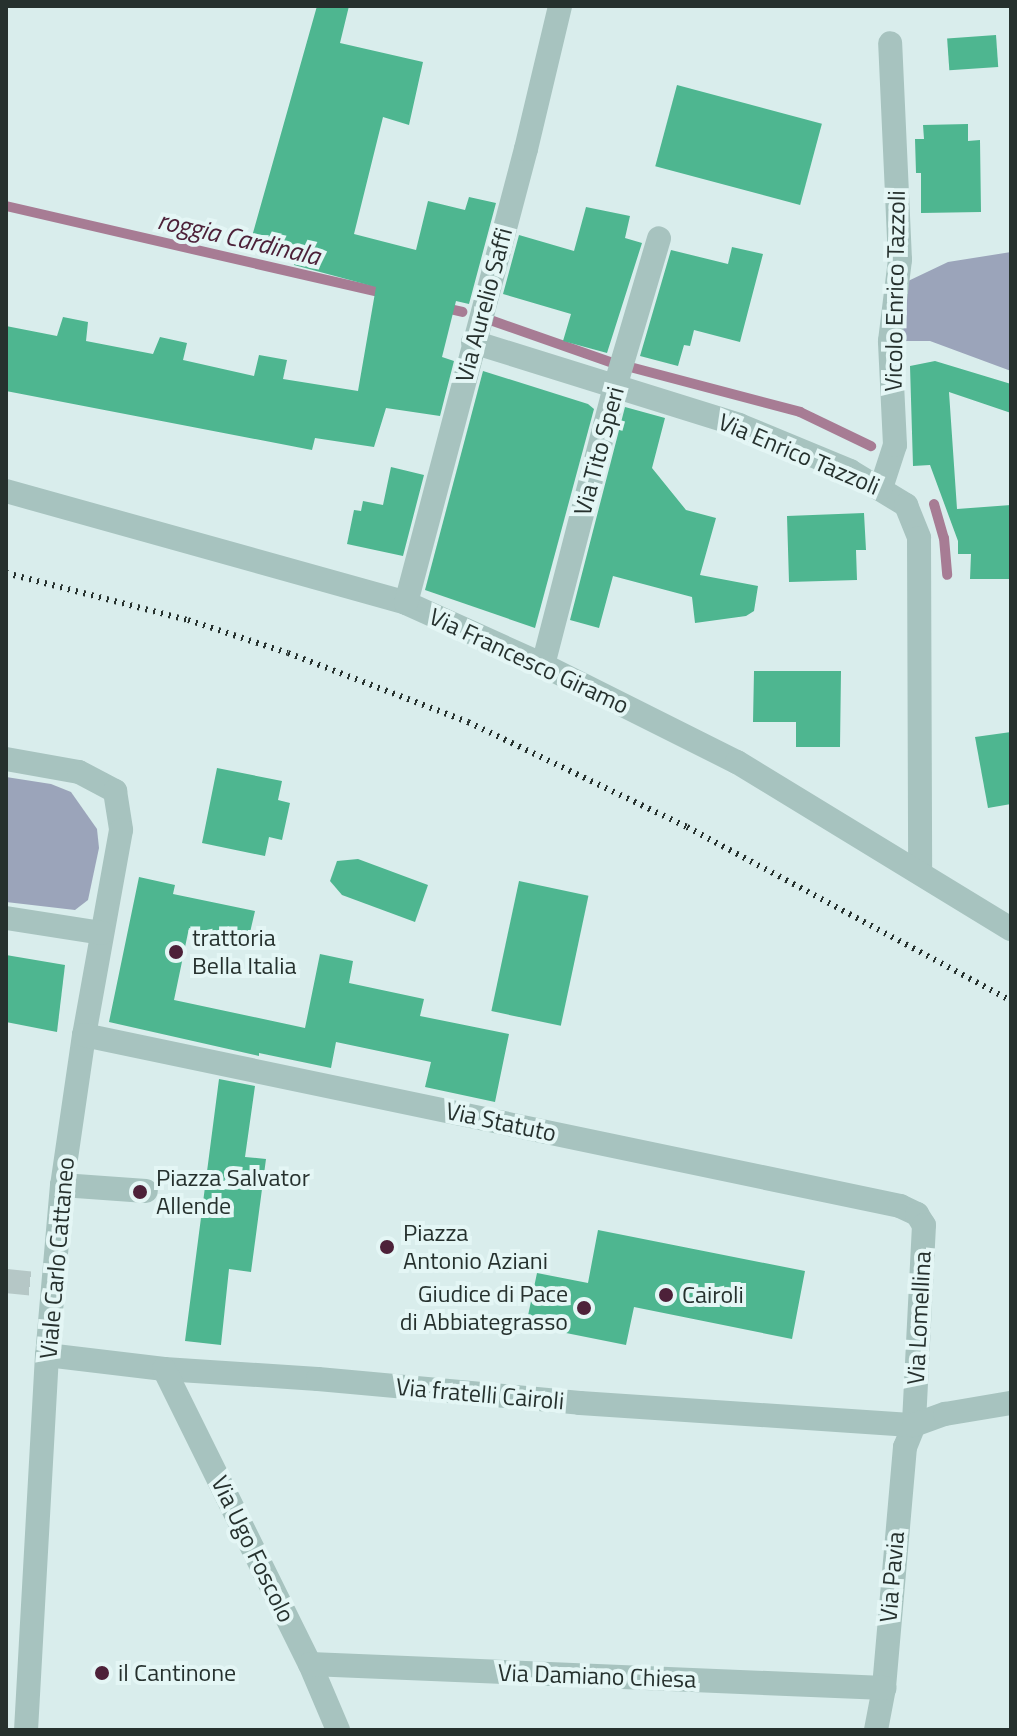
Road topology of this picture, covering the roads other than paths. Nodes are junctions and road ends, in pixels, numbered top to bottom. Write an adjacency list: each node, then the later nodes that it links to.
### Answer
1 (560, 6): 4 (street, Via Aurelio Saffi)
2 (890, 43): 6 (street, Vicolo Enrico Tazzoli)
3 (659, 238): 5 (street, Via Tito Speri)
4 (473, 342): 5 (street, Via Enrico Tazzoli); 8 (street, Via Aurelio Saffi)
5 (615, 387): 6 (street, Via Enrico Tazzoli); 9 (street, Via Tito Speri)
6 (881, 488): 11 (street, Via Enrico Tazzoli)
7 (6, 491): 8 (street, Via Francesco Giramo)
8 (406, 603): 9 (street, Via Francesco Giramo)
9 (543, 665): 11 (street, Via Francesco Giramo)
10 (6, 759): 14 (street, Viale Carlo Cattaneo)
11 (920, 872): 13 (street, Via Francesco Giramo)
12 (6, 918): 14 (street)
13 (1011, 929)
14 (102, 933): 15 (street, Viale Carlo Cattaneo)
15 (84, 1035): 16 (street, Viale Carlo Cattaneo); 18 (street, Via Statuto)
16 (62, 1185): 17 (street); 19 (street, Viale Carlo Cattaneo)
17 (146, 1191)
18 (917, 1214): 22 (street, Via Lomellina)
19 (47, 1355): 20 (street, Via fratelli Cairoli); 25 (street, Viale Carlo Cattaneo)
20 (164, 1369): 22 (street, Via fratelli Cairoli); 23 (street, Via Ugo Foscolo)
21 (1011, 1403): 22 (street)
22 (914, 1425): 24 (street, Via Pavia)
23 (310, 1664): 24 (street, Via Damiano Chiesa); 26 (street, Via Ugo Foscolo)
24 (884, 1688): 27 (street, Via Pavia)
25 (26, 1730)
26 (338, 1730)
27 (876, 1730)

